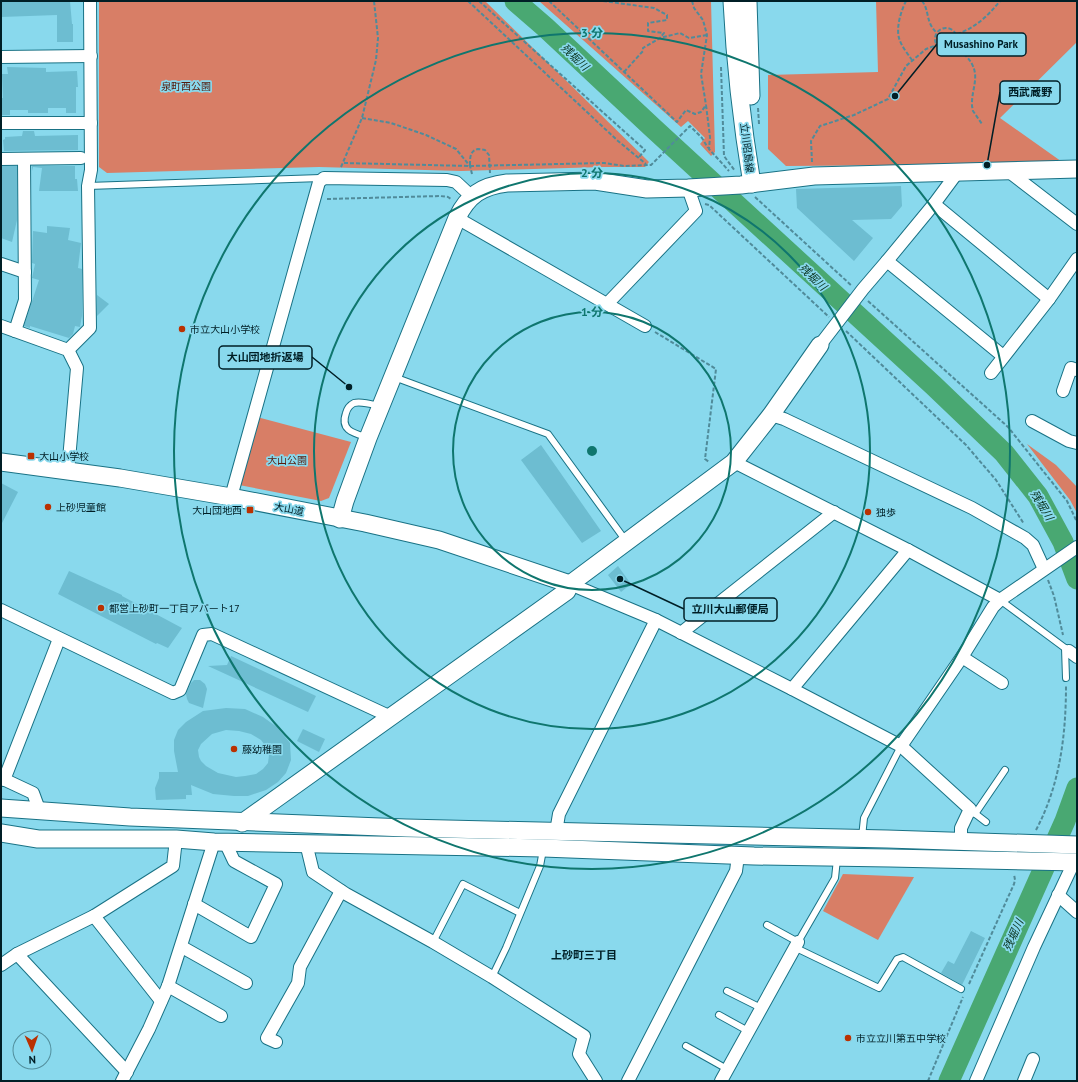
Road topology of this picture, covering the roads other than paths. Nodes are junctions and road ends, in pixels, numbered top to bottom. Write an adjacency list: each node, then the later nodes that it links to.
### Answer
1 (90, 1): 4 (street)
2 (732, 1): 15 (street, 立川昭島線)
3 (748, 1): 15 (street, 立川昭島線)
4 (91, 56): 5 (street); 7 (street)
5 (1, 57)
6 (1, 123): 7 (street)
7 (91, 123): 16 (street)
8 (81, 158): 10 (street)
9 (1, 159): 10 (street)
10 (24, 159): 25 (street)
11 (1077, 169): 12 (street)
12 (1008, 171): 13 (street); 21 (street)
13 (957, 173): 15 (street); 19 (street)
14 (324, 178): 16 (lane); 18 (street); 46 (street)
15 (743, 182): 17 (street)
16 (88, 186): 32 (street)
17 (691, 188): 18 (street); 27 (street)
18 (471, 196): 20 (street)
19 (934, 204): 23 (street); 26 (street)
20 (457, 218): 27 (street); 36 (street)
21 (1077, 224)
22 (1077, 259): 26 (street)
23 (887, 261): 31 (street); 33 (street)
24 (1, 264): 25 (street)
25 (25, 272): 30 (street)
26 (1049, 299): 33 (street)
27 (607, 304): 29 (street)
28 (1, 326): 30 (street)
29 (645, 326)
30 (15, 331): 32 (street)
31 (820, 345): 39 (street)
32 (68, 350): 45 (street)
33 (1003, 356): 35 (street)
34 (1077, 370): 37 (street)
35 (991, 373)
36 (393, 376): 38 (street); 49 (lane)
37 (1063, 391)
38 (381, 406): 41 (street); 41 (lane)
39 (771, 415): 44 (street); 52 (street)
40 (1032, 421): 42 (street)
41 (368, 438): 48 (street)
42 (1077, 443)
43 (1, 462): 45 (street, 大山道)
44 (728, 467): 47 (street); 49 (street)
45 (68, 471): 46 (street, 大山道)
46 (231, 497): 48 (street, 大山道)
47 (834, 512): 51 (street); 57 (street)
48 (340, 519): 53 (street, 大山道)
49 (627, 542): 53 (street)
50 (1077, 547): 52 (street)
51 (908, 550): 54 (street); 63 (street)
52 (1047, 568): 54 (street)
53 (570, 584): 56 (street); 64 (street)
54 (1000, 600): 59 (lane); 60 (street)
55 (1, 610): 58 (street)
56 (656, 620): 57 (street); 73 (street)
57 (681, 633): 63 (street)
58 (59, 639): 64 (street); 67 (street)
59 (1070, 652): 61 (lane)
60 (962, 657): 62 (street); 65 (street)
61 (1066, 678)
62 (1002, 683)
63 (792, 689): 65 (street)
64 (391, 716): 71 (street)
65 (901, 746): 69 (street); 77 (lane)
66 (1005, 770): 69 (lane)
67 (2, 779): 70 (street)
68 (1, 808): 70 (street)
69 (973, 811): 72 (lane); 80 (street)
70 (40, 812): 71 (street)
71 (244, 821): 73 (street); 79 (street)
72 (986, 822)
73 (556, 832): 75 (street)
74 (1, 833): 76 (street)
75 (766, 836): 77 (street); 84 (street)
76 (176, 839): 79 (street); 93 (street)
77 (862, 839): 78 (street)
78 (888, 839): 80 (street); 86 (street)
79 (219, 842): 81 (street); 90 (street); 90 (street)
80 (960, 842): 82 (street)
81 (306, 844): 83 (street); 88 (street)
82 (1074, 845)
83 (543, 848): 84 (street); 92 (lane)
84 (746, 856): 85 (street); 116 (street)
85 (838, 857): 86 (street); 96 (lane)
86 (890, 858): 87 (street)
87 (1072, 862): 89 (street)
88 (341, 891): 95 (street); 110 (street)
89 (1058, 895): 91 (street); 118 (street)
90 (194, 904): 97 (street)
91 (1077, 912)
92 (520, 913): 95 (lane); 100 (lane)
93 (94, 916): 98 (street); 105 (street)
94 (766, 925): 96 (lane)
95 (433, 942): 100 (street)
96 (796, 944): 103 (lane); 106 (street)
97 (182, 947): 101 (street); 102 (street)
98 (17, 954): 99 (street); 114 (street)
99 (1, 965)
100 (492, 977): 115 (street)
101 (246, 983)
102 (168, 986): 105 (street); 108 (street)
103 (964, 990)
104 (727, 991): 106 (lane)
105 (161, 1001): 114 (street)
106 (761, 1008): 109 (street)
107 (719, 1015): 109 (lane)
108 (221, 1016)
109 (748, 1031): 113 (street)
110 (276, 1042)
111 (686, 1046): 113 (lane)
112 (1034, 1059): 119 (street)
113 (727, 1070): 117 (street)
114 (124, 1077)
115 (596, 1081)
116 (628, 1081)
117 (721, 1081)
118 (976, 1081)
119 (1024, 1081)

